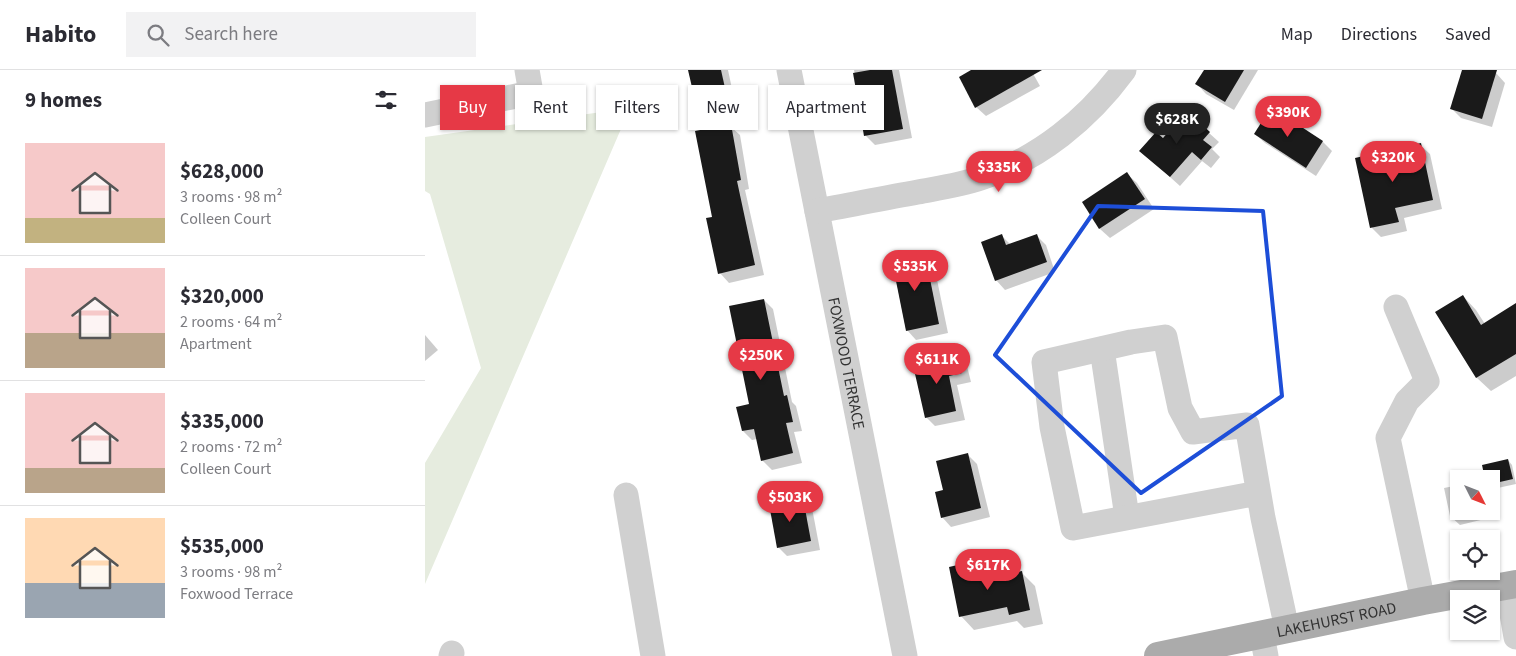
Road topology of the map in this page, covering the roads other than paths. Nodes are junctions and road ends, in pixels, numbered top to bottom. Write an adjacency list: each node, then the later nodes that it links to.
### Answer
1 (789, 70): 5 (street, FOXWOOD TERRACE)
2 (1124, 70): 5 (street)
3 (529, 82): 4 (street)
4 (425, 115)
5 (817, 211): 16 (street, FOXWOOD TERRACE)
6 (1396, 307): 12 (street)
7 (1102, 349): 8 (street); 10 (street); 10 (street)
8 (1258, 493): 10 (street); 14 (street)
9 (626, 495): 15 (street)
10 (1127, 517)
11 (1511, 585): 12 (main road, LAKEHURST ROAD); 13 (street)
12 (1423, 601): 14 (main road, LAKEHURST ROAD)
13 (1516, 637)
14 (1272, 640): 17 (main road, LAKEHURST ROAD)
15 (653, 656)
16 (905, 656)
17 (1158, 656)

